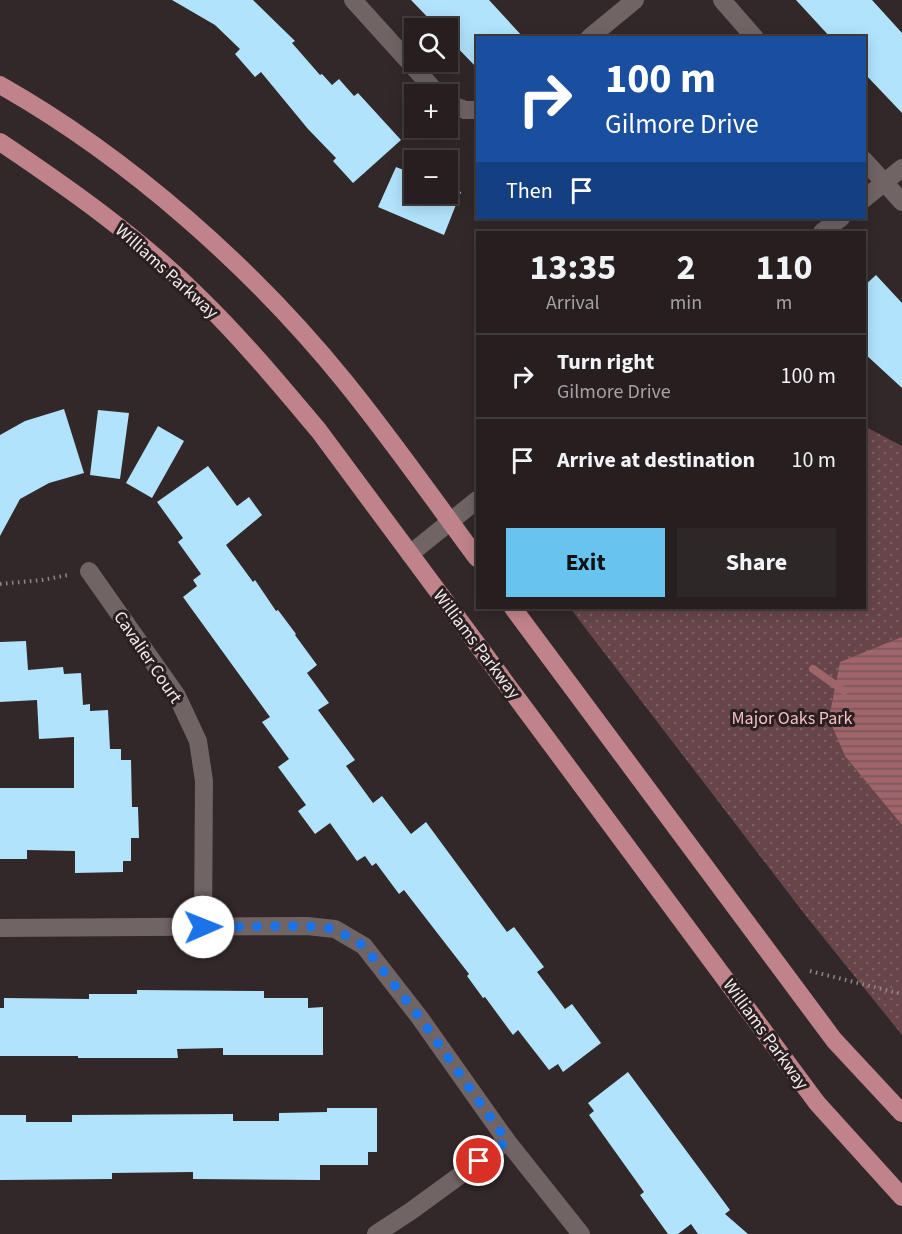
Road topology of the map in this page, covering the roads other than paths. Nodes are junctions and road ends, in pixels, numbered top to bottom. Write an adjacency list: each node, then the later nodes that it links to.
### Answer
1 (353, 0): 6 (street)
2 (635, 0): 4 (street)
3 (722, 0): 5 (street)
4 (591, 36)
5 (753, 36)
6 (429, 84)
7 (0, 85): 19 (main road)
8 (458, 107): 9 (street)
9 (476, 110)
10 (0, 142): 20 (main road, Williams Parkway)
11 (866, 162): 13 (street)
12 (902, 168): 13 (street)
13 (884, 183): 14 (street); 15 (street)
14 (866, 197)
15 (902, 202)
16 (840, 219): 17 (street)
17 (823, 231)
18 (476, 501): 19 (street)
19 (450, 522): 20 (street); 21 (main road)
20 (410, 554): 28 (main road, Williams Parkway)
21 (476, 557)
22 (89, 571): 24 (street, Cavalier Court)
23 (514, 609): 26 (main road)
24 (203, 927): 25 (street); 27 (street)
25 (0, 928)
26 (902, 1113)
27 (507, 1141): 29 (street); 30 (street)
28 (902, 1197)
29 (376, 1234)
30 (581, 1234)

